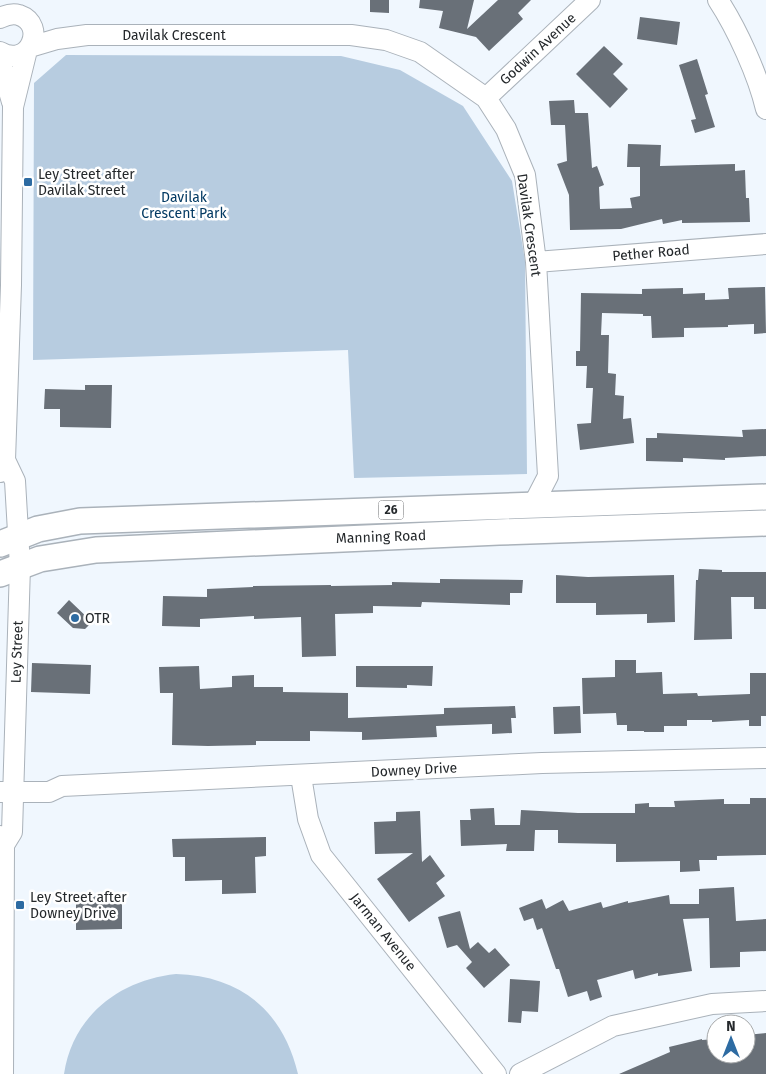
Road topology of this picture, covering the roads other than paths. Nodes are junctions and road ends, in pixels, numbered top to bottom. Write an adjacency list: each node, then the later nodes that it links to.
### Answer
1 (4, 0): 5 (street)
2 (22, 0): 6 (street, Ley Street)
3 (590, 0): 11 (street, Godwin Avenue)
4 (718, 0): 13 (street)
5 (0, 18): 6 (street)
6 (29, 22): 7 (street, Davilak Crescent); 8 (street, Ley Street)
7 (86, 35): 8 (street, Davilak Crescent); 11 (street, Davilak Crescent)
8 (28, 49): 9 (street); 12 (street, Ley Street)
9 (0, 52)
10 (0, 60): 12 (street, Ley Street)
11 (486, 98): 15 (street, Davilak Crescent)
12 (13, 106): 16 (street, Ley Street)
13 (766, 109)
14 (766, 244): 15 (street, Pether Road)
15 (536, 262): 18 (street, Davilak Crescent)
16 (6, 285): 17 (street, Ley Street)
17 (3, 466): 23 (street, Ley Street)
18 (548, 476): 20 (street); 21 (street)
19 (766, 497): 20 (main road, Manning Road / 26)
20 (571, 504): 21 (main road, Manning Road / 26)
21 (533, 505): 23 (main road, Manning Road / 26)
22 (766, 523): 24 (main road, Manning Road / 26)
23 (9, 540): 24 (street, Ley Street)
24 (10, 570): 27 (street, Ley Street)
25 (766, 758): 26 (street, Downey Drive)
26 (302, 776): 27 (street, Downey Drive); 31 (street, Jarman Avenue)
27 (7, 786): 28 (street, Ley Street)
28 (2, 840): 30 (street, Ley Street)
29 (766, 1001): 32 (street)
30 (3, 1074)
31 (496, 1074)
32 (520, 1074)

